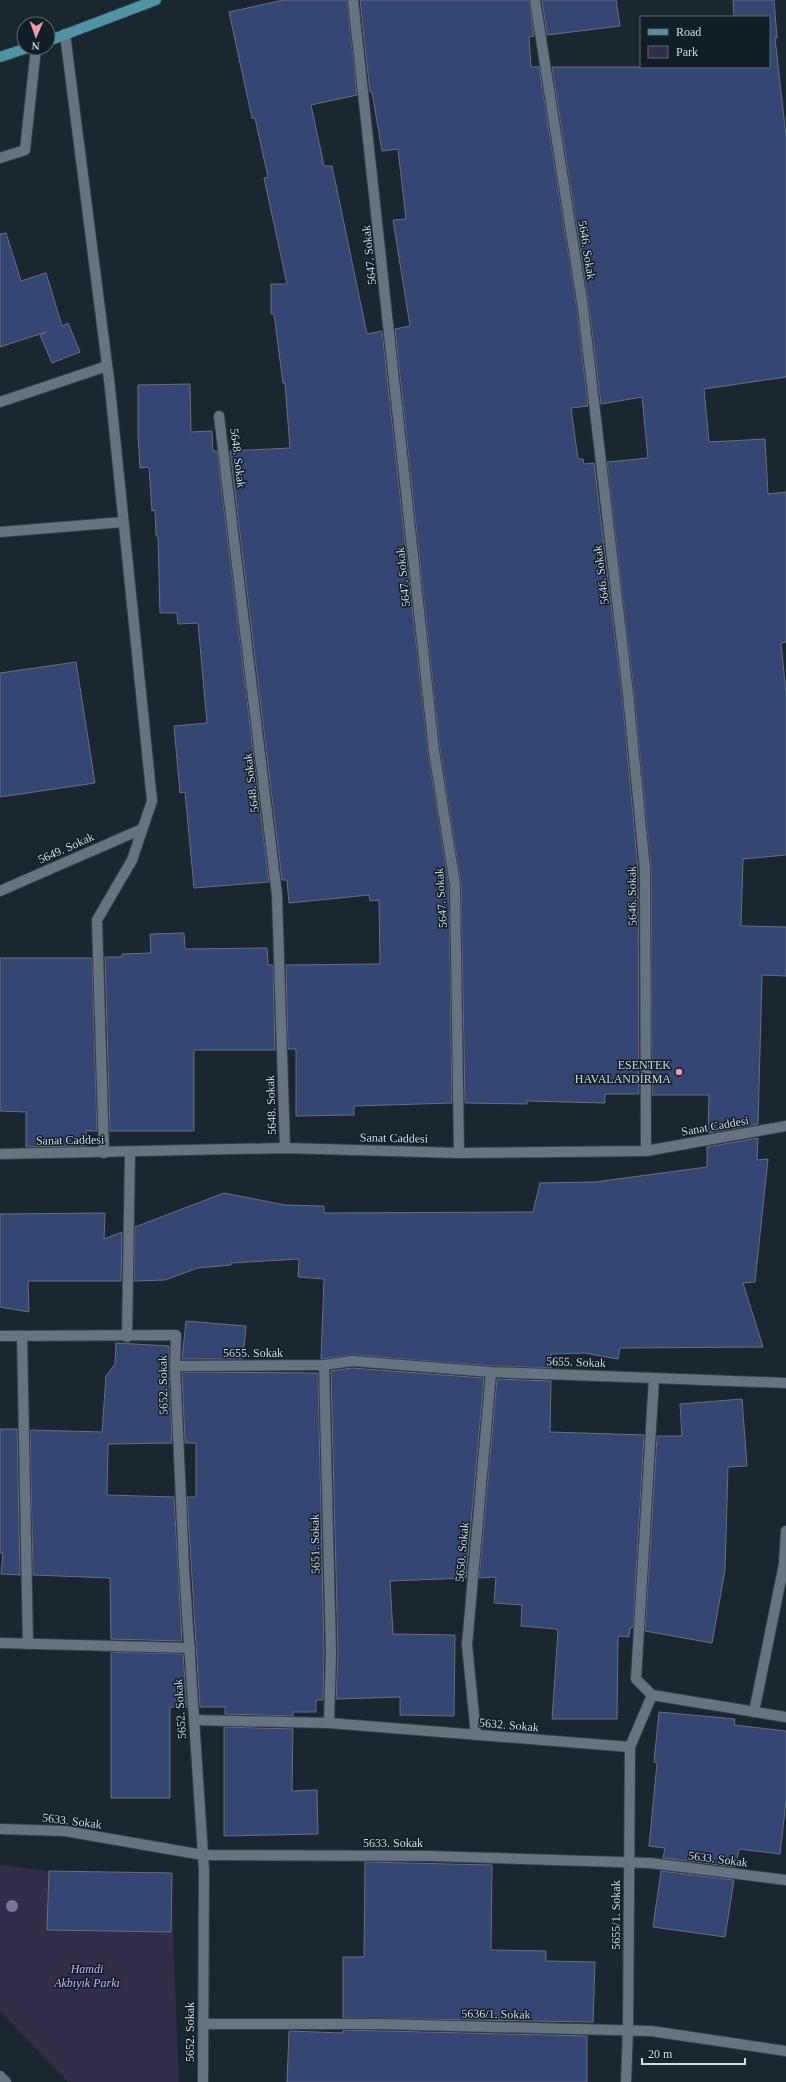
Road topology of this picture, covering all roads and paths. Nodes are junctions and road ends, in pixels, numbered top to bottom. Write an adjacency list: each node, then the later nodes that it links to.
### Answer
1 (156, 0): 4 (main road)
2 (353, 0): 22 (street, 5647. Sokak)
3 (534, 0): 19 (street, 5646. Sokak)
4 (65, 34): 5 (main road); 10 (street)
5 (56, 38)
6 (16, 52): 8 (main road)
7 (35, 56): 9 (street)
8 (0, 57)
9 (0, 158)
10 (107, 366): 11 (street); 13 (street)
11 (0, 402)
12 (219, 416): 18 (street, 5648. Sokak)
13 (123, 522): 14 (street); 15 (street)
14 (0, 532)
15 (142, 829): 16 (street, 5649. Sokak); 20 (street)
16 (0, 891)
17 (786, 1126): 19 (street, Sanat Caddesi)
18 (285, 1148): 21 (street, Sanat Caddesi); 22 (street, Sanat Caddesi)
19 (646, 1151): 22 (street, Sanat Caddesi)
20 (104, 1152): 21 (street, Sanat Caddesi); 23 (street, Sanat Caddesi)
21 (130, 1152): 26 (street)
22 (459, 1153)
23 (0, 1154)
24 (0, 1336): 25 (street)
25 (22, 1336): 26 (street); 34 (street)
26 (127, 1337): 28 (street, 5652. Sokak)
27 (324, 1365): 28 (street, 5655. Sokak); 29 (street, 5655. Sokak); 40 (street, 5651. Sokak)
28 (175, 1366): 35 (street, 5652. Sokak)
29 (491, 1372): 30 (street, 5655. Sokak); 41 (street, 5650. Sokak)
30 (654, 1378): 31 (street, 5655. Sokak); 36 (street)
31 (786, 1383)
32 (786, 1532): 37 (street)
33 (0, 1643): 34 (street)
34 (28, 1644): 35 (street)
35 (190, 1648): 39 (street, 5652. Sokak)
36 (652, 1695): 37 (street); 42 (street)
37 (754, 1712): 38 (street)
38 (786, 1717)
39 (194, 1720): 40 (street, 5632. Sokak); 44 (street, 5652. Sokak)
40 (330, 1723): 41 (street, 5632. Sokak)
41 (476, 1735): 42 (street, 5632. Sokak)
42 (630, 1747): 45 (street, 5655/1. Sokak)
43 (0, 1828): 44 (street, 5633. Sokak)
44 (203, 1855): 45 (street, 5633. Sokak); 47 (street, 5652. Sokak)
45 (629, 1862): 46 (street, 5633. Sokak); 48 (street, 5655/1. Sokak)
46 (786, 1880)
47 (203, 2024): 48 (street, 5636/1. Sokak); 52 (street, 5652. Sokak)
48 (628, 2030): 49 (street, 5636/1. Sokak); 53 (street, 5655/1. Sokak)
49 (786, 2051)
50 (0, 2076): 51 (street)
51 (6, 2082)
52 (203, 2082)
53 (626, 2082)

